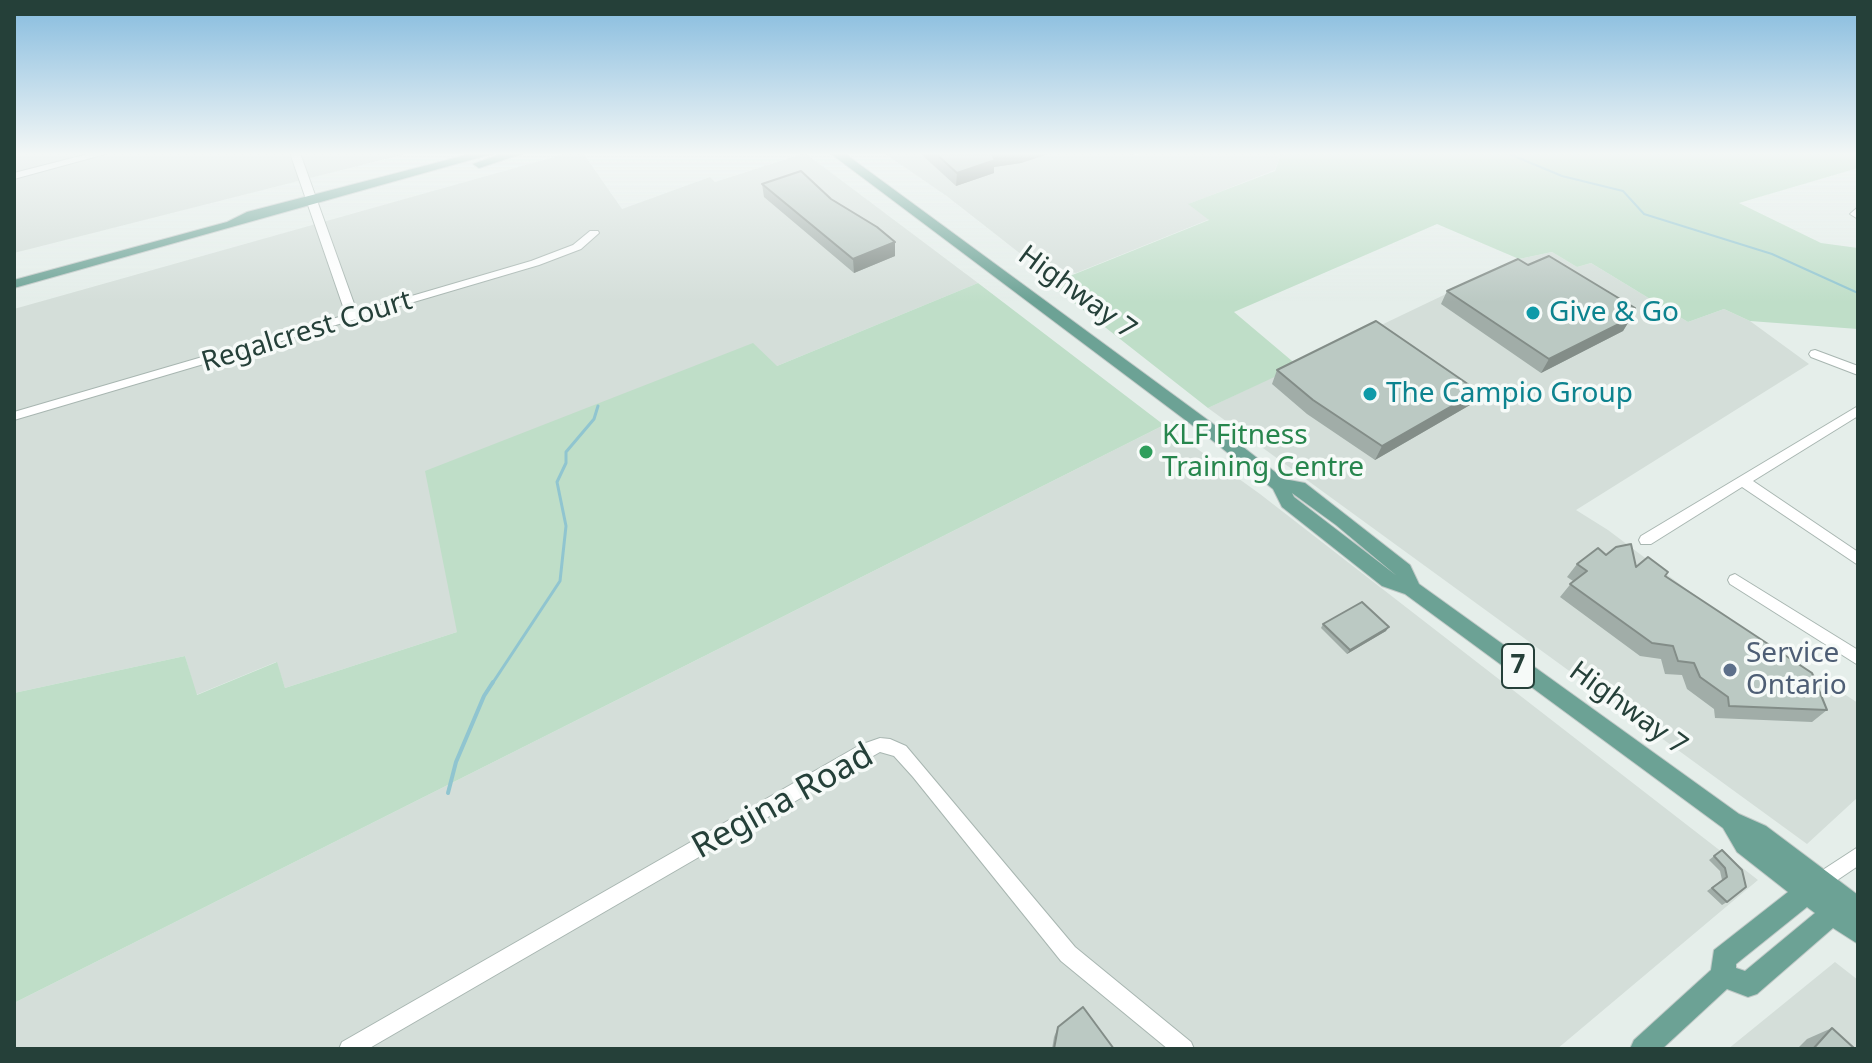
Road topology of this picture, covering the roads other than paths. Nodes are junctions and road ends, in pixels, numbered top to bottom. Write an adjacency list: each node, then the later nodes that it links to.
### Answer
1 (314, 203): 6 (main road); 7 (street)
2 (904, 203): 18 (main road, Highway 7 / 7)
3 (1858, 210): 4 (street)
4 (1858, 216)
5 (594, 233): 7 (street, Regalcrest Court)
6 (14, 284)
7 (353, 318): 11 (street, Regalcrest Court)
8 (1815, 354): 9 (street)
9 (1858, 371)
10 (1858, 410): 12 (street)
11 (14, 416)
12 (1743, 481): 13 (street); 14 (street)
13 (1646, 540)
14 (1858, 559)
15 (1735, 580): 16 (street)
16 (1858, 658)
17 (1858, 856): 18 (street)
18 (1814, 887): 19 (main road, Highway 7 / 7); 21 (main road)
19 (1849, 903): 20 (main road, Highway 7 / 7); 21 (main road)
20 (1858, 932)
21 (1724, 975): 24 (main road)
22 (349, 1049): 23 (street, Regina Road)
23 (1184, 1049)
24 (1643, 1049)

